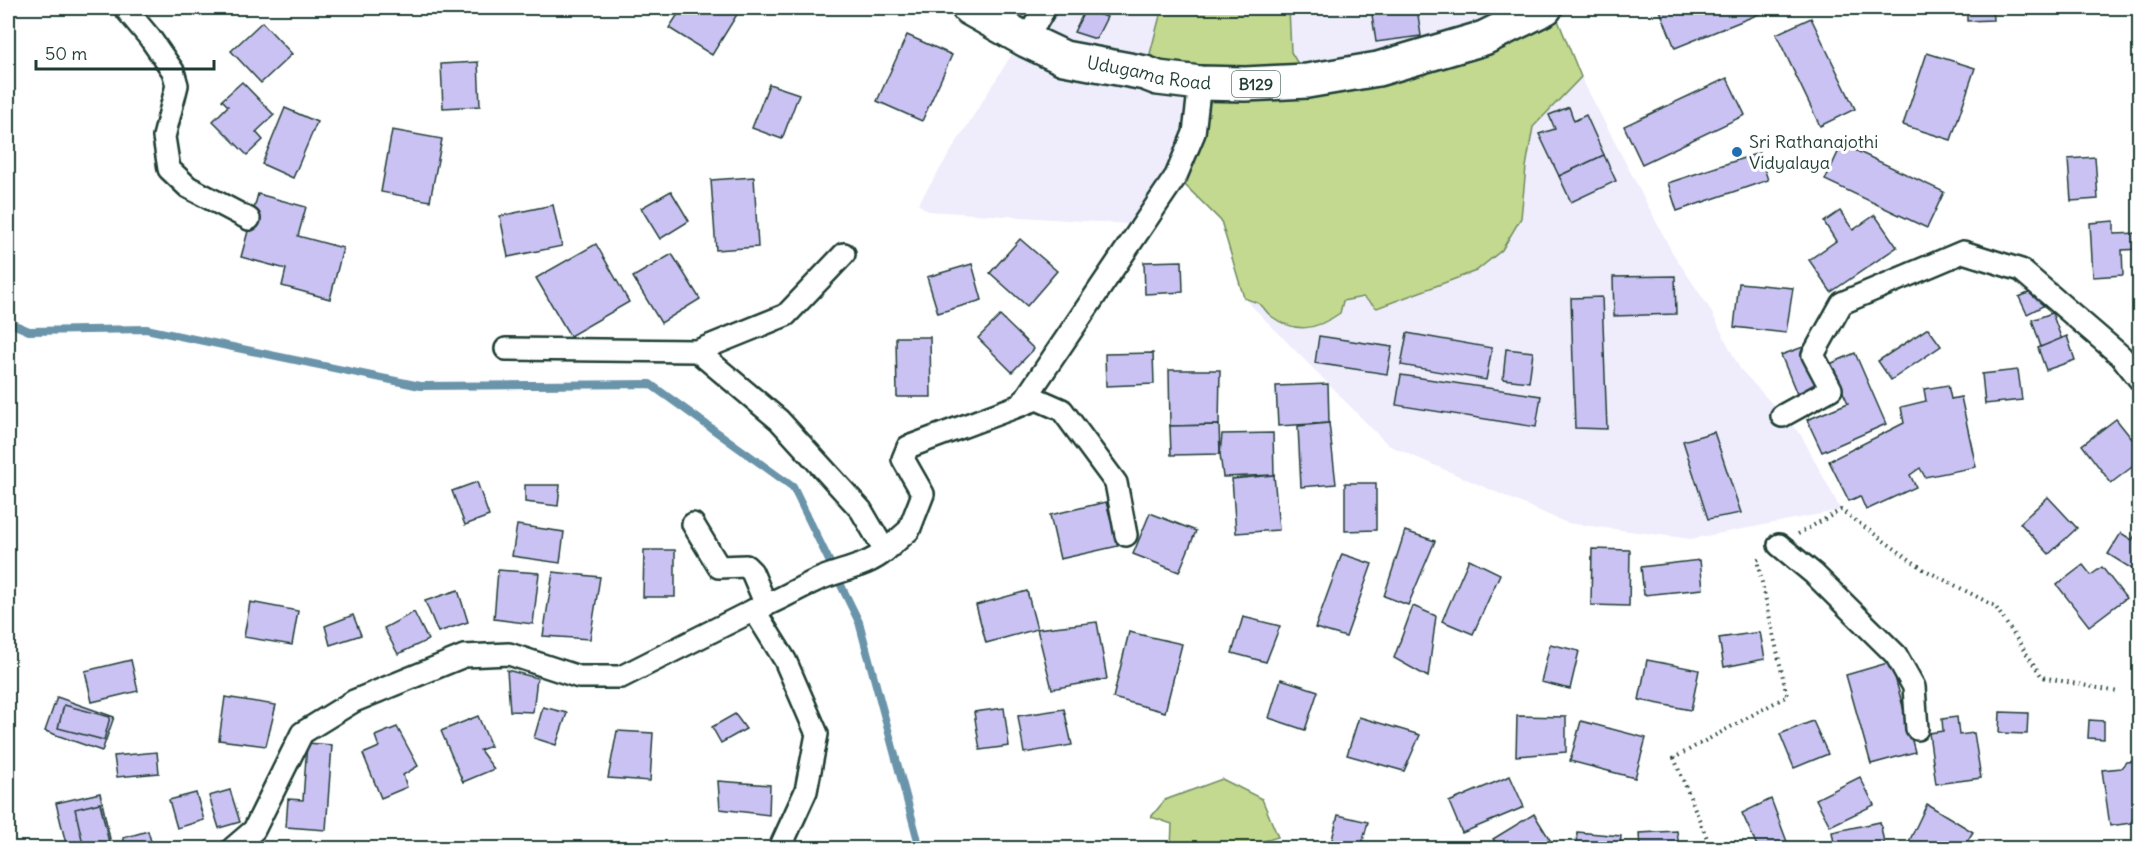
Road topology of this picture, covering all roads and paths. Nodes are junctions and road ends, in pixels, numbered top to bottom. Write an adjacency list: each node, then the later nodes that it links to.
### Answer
1 (124, 8): 7 (street)
2 (969, 8): 5 (main road, Udugama Road / B129)
3 (1045, 8): 5 (street)
4 (1545, 8): 6 (main road, Udugama Road / B129)
5 (1026, 40): 6 (main road, Udugama Road / B129)
6 (1200, 82): 12 (street)
7 (249, 219)
8 (844, 254): 10 (street)
9 (506, 349): 10 (street)
10 (697, 351): 17 (street)
11 (2139, 380): 13 (street)
12 (1021, 405): 15 (street); 17 (street)
13 (1782, 416)
14 (693, 524): 18 (street)
15 (1126, 535)
16 (1779, 545): 19 (path); 20 (street); 23 (path)
17 (881, 554): 18 (street)
18 (760, 608): 21 (street); 22 (street)
19 (2118, 692)
20 (1917, 729)
21 (233, 849)
22 (780, 849)
23 (1711, 849)

